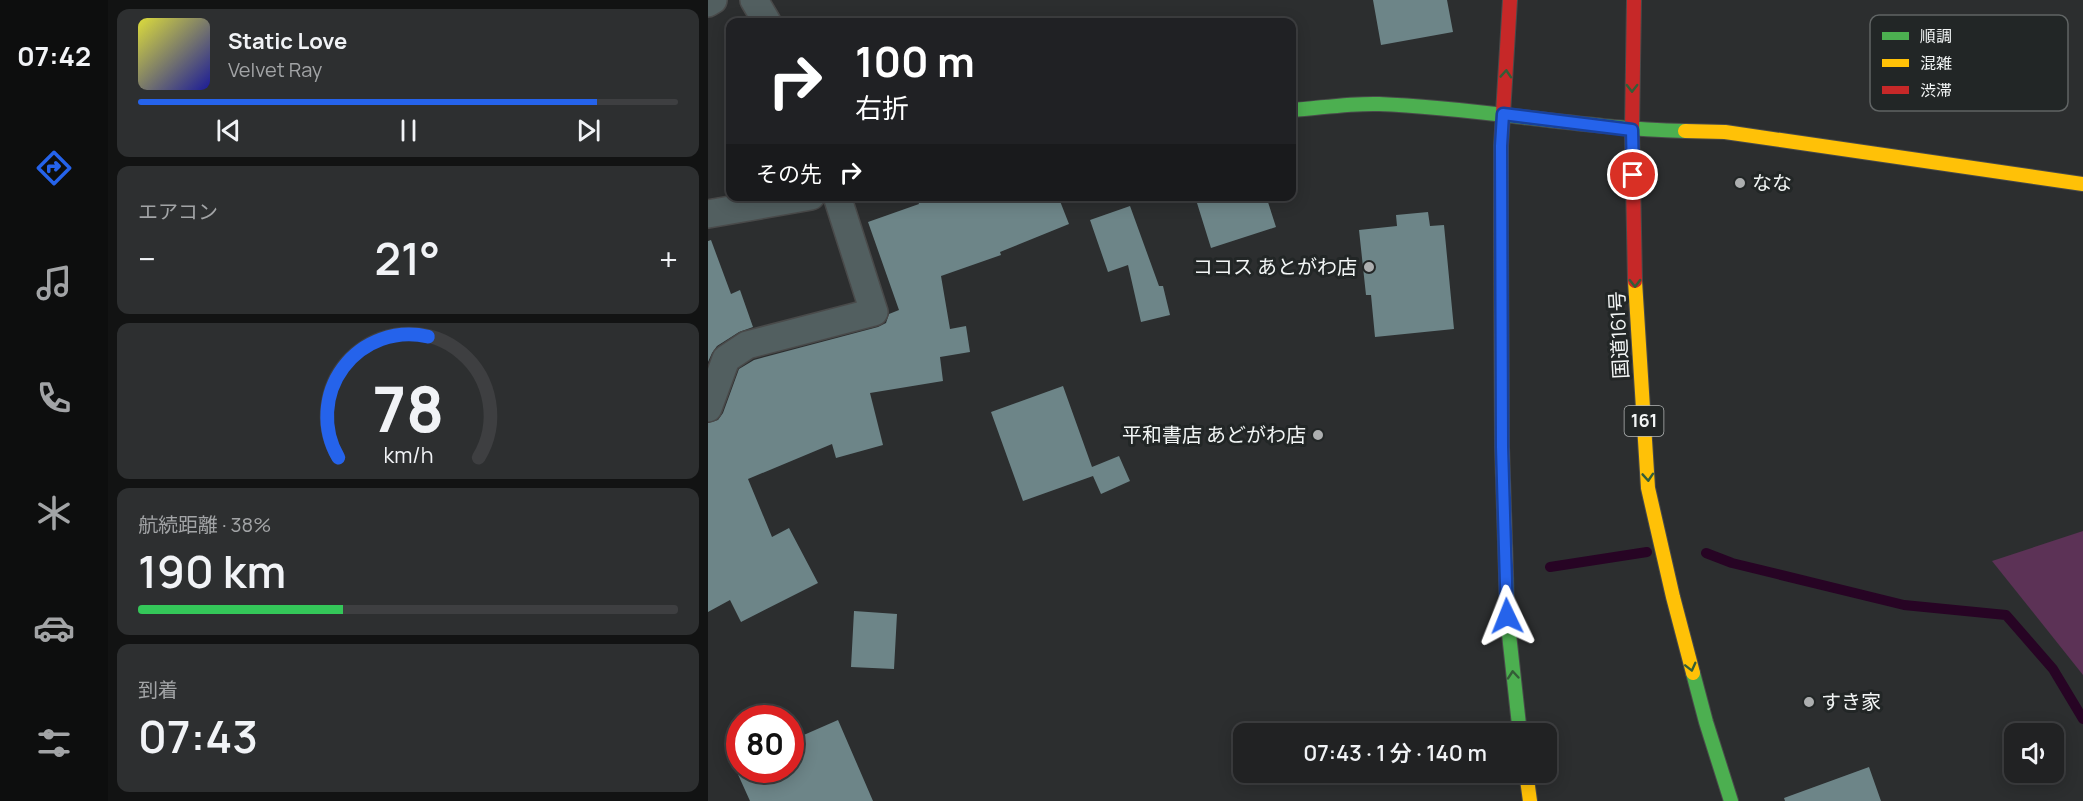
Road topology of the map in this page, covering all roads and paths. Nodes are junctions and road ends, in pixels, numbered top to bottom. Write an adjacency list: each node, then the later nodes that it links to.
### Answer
1 (713, 0): 5 (street)
2 (754, 0): 6 (street)
3 (1510, 0): 8 (main road, one-way to 3)
4 (1634, 0): 9 (main road, 国道161号 / 161, one-way to 9)
5 (708, 3)
6 (765, 18)
7 (1296, 110): 8 (main road)
8 (1503, 114): 9 (main road); 15 (main road, one-way to 8)
9 (1632, 130): 10 (main road); 18 (main road, 国道161号 / 161, one-way to 18)
10 (2083, 184)
11 (782, 201): 13 (street)
12 (839, 201): 14 (street)
13 (708, 214)
14 (708, 408)
15 (1519, 723)
16 (1528, 783): 17 (main road)
17 (1530, 801)
18 (1731, 801)

